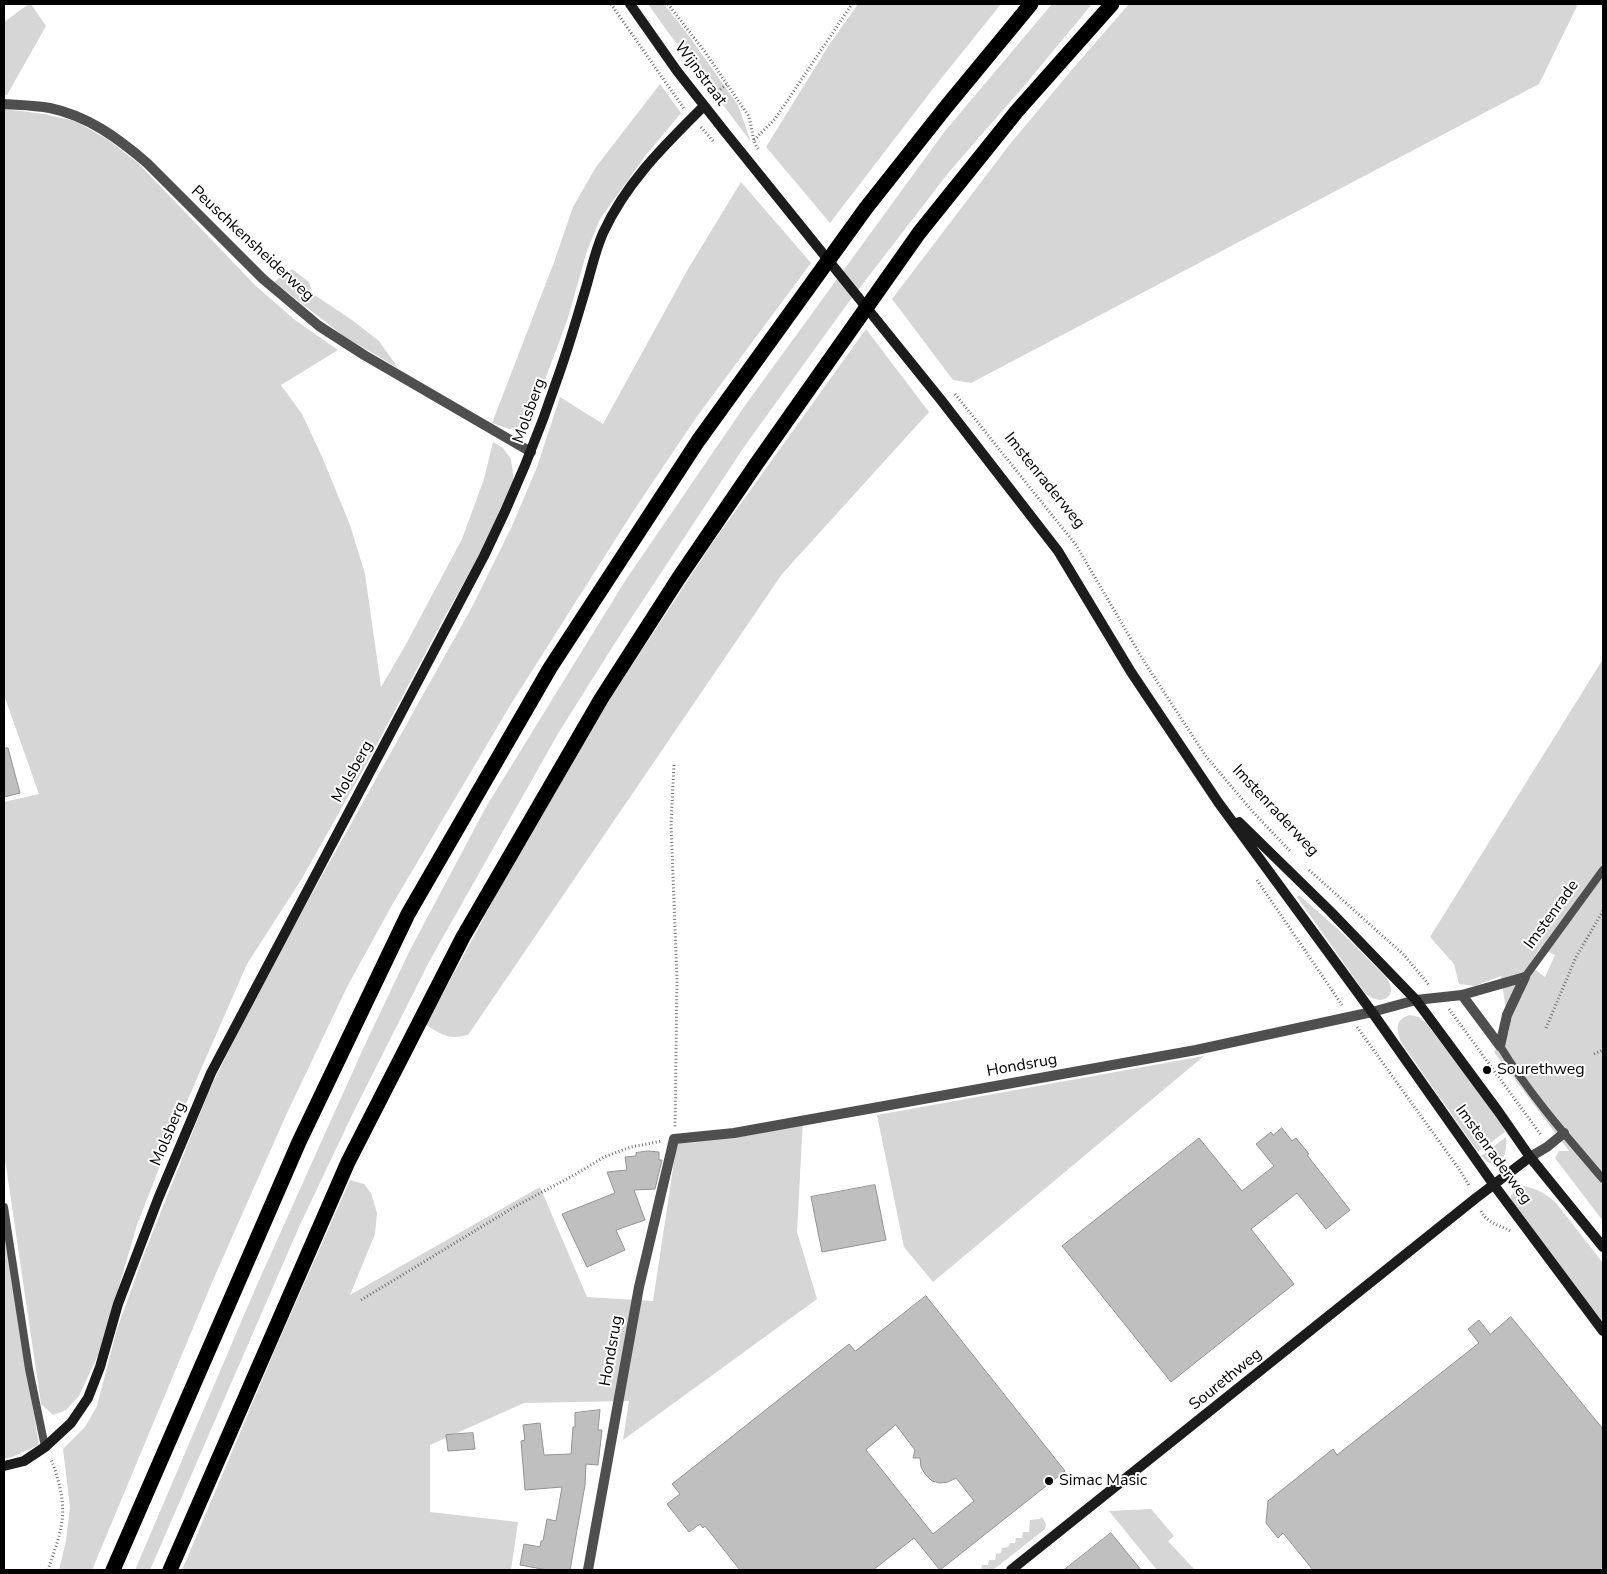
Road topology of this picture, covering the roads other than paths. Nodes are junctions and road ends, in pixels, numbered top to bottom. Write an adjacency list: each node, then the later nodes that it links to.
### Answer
1 (630, 4): 5 (street, Wijnstraat)
2 (1031, 4): 24 (highway)
3 (1112, 4): 25 (highway)
4 (4, 104): 7 (street, Peuschkensheiderweg)
5 (704, 106): 6 (street, Wijnstraat); 7 (street, Molsberg)
6 (748, 161): 8 (street, Imstenraderweg)
7 (531, 452): 22 (street, Molsberg)
8 (1218, 802): 12 (street, Imstenraderweg); 13 (street, Imstenraderweg)
9 (1603, 870): 10 (lane, Imstenrade)
10 (1525, 977): 11 (street); 14 (street, Imstenrade)
11 (1462, 995): 12 (street); 14 (street)
12 (1416, 1000): 13 (street, Hondsrug); 16 (street, Imstenraderweg)
13 (1372, 1012): 18 (street, Imstenraderweg); 26 (street, Hondsrug)
14 (1500, 1046): 15 (lane)
15 (1564, 1133): 16 (street); 17 (lane)
16 (1530, 1157): 18 (street, Sourethweg); 20 (street, Imstenraderweg)
17 (1603, 1179)
18 (1494, 1184): 21 (street, Imstenraderweg); 27 (street, Sourethweg)
19 (4, 1208): 22 (lane)
20 (1603, 1247)
21 (1603, 1331)
22 (45, 1447): 23 (street, Molsberg)
23 (4, 1466)
24 (113, 1570)
25 (170, 1570)
26 (588, 1570)
27 (1011, 1570)

